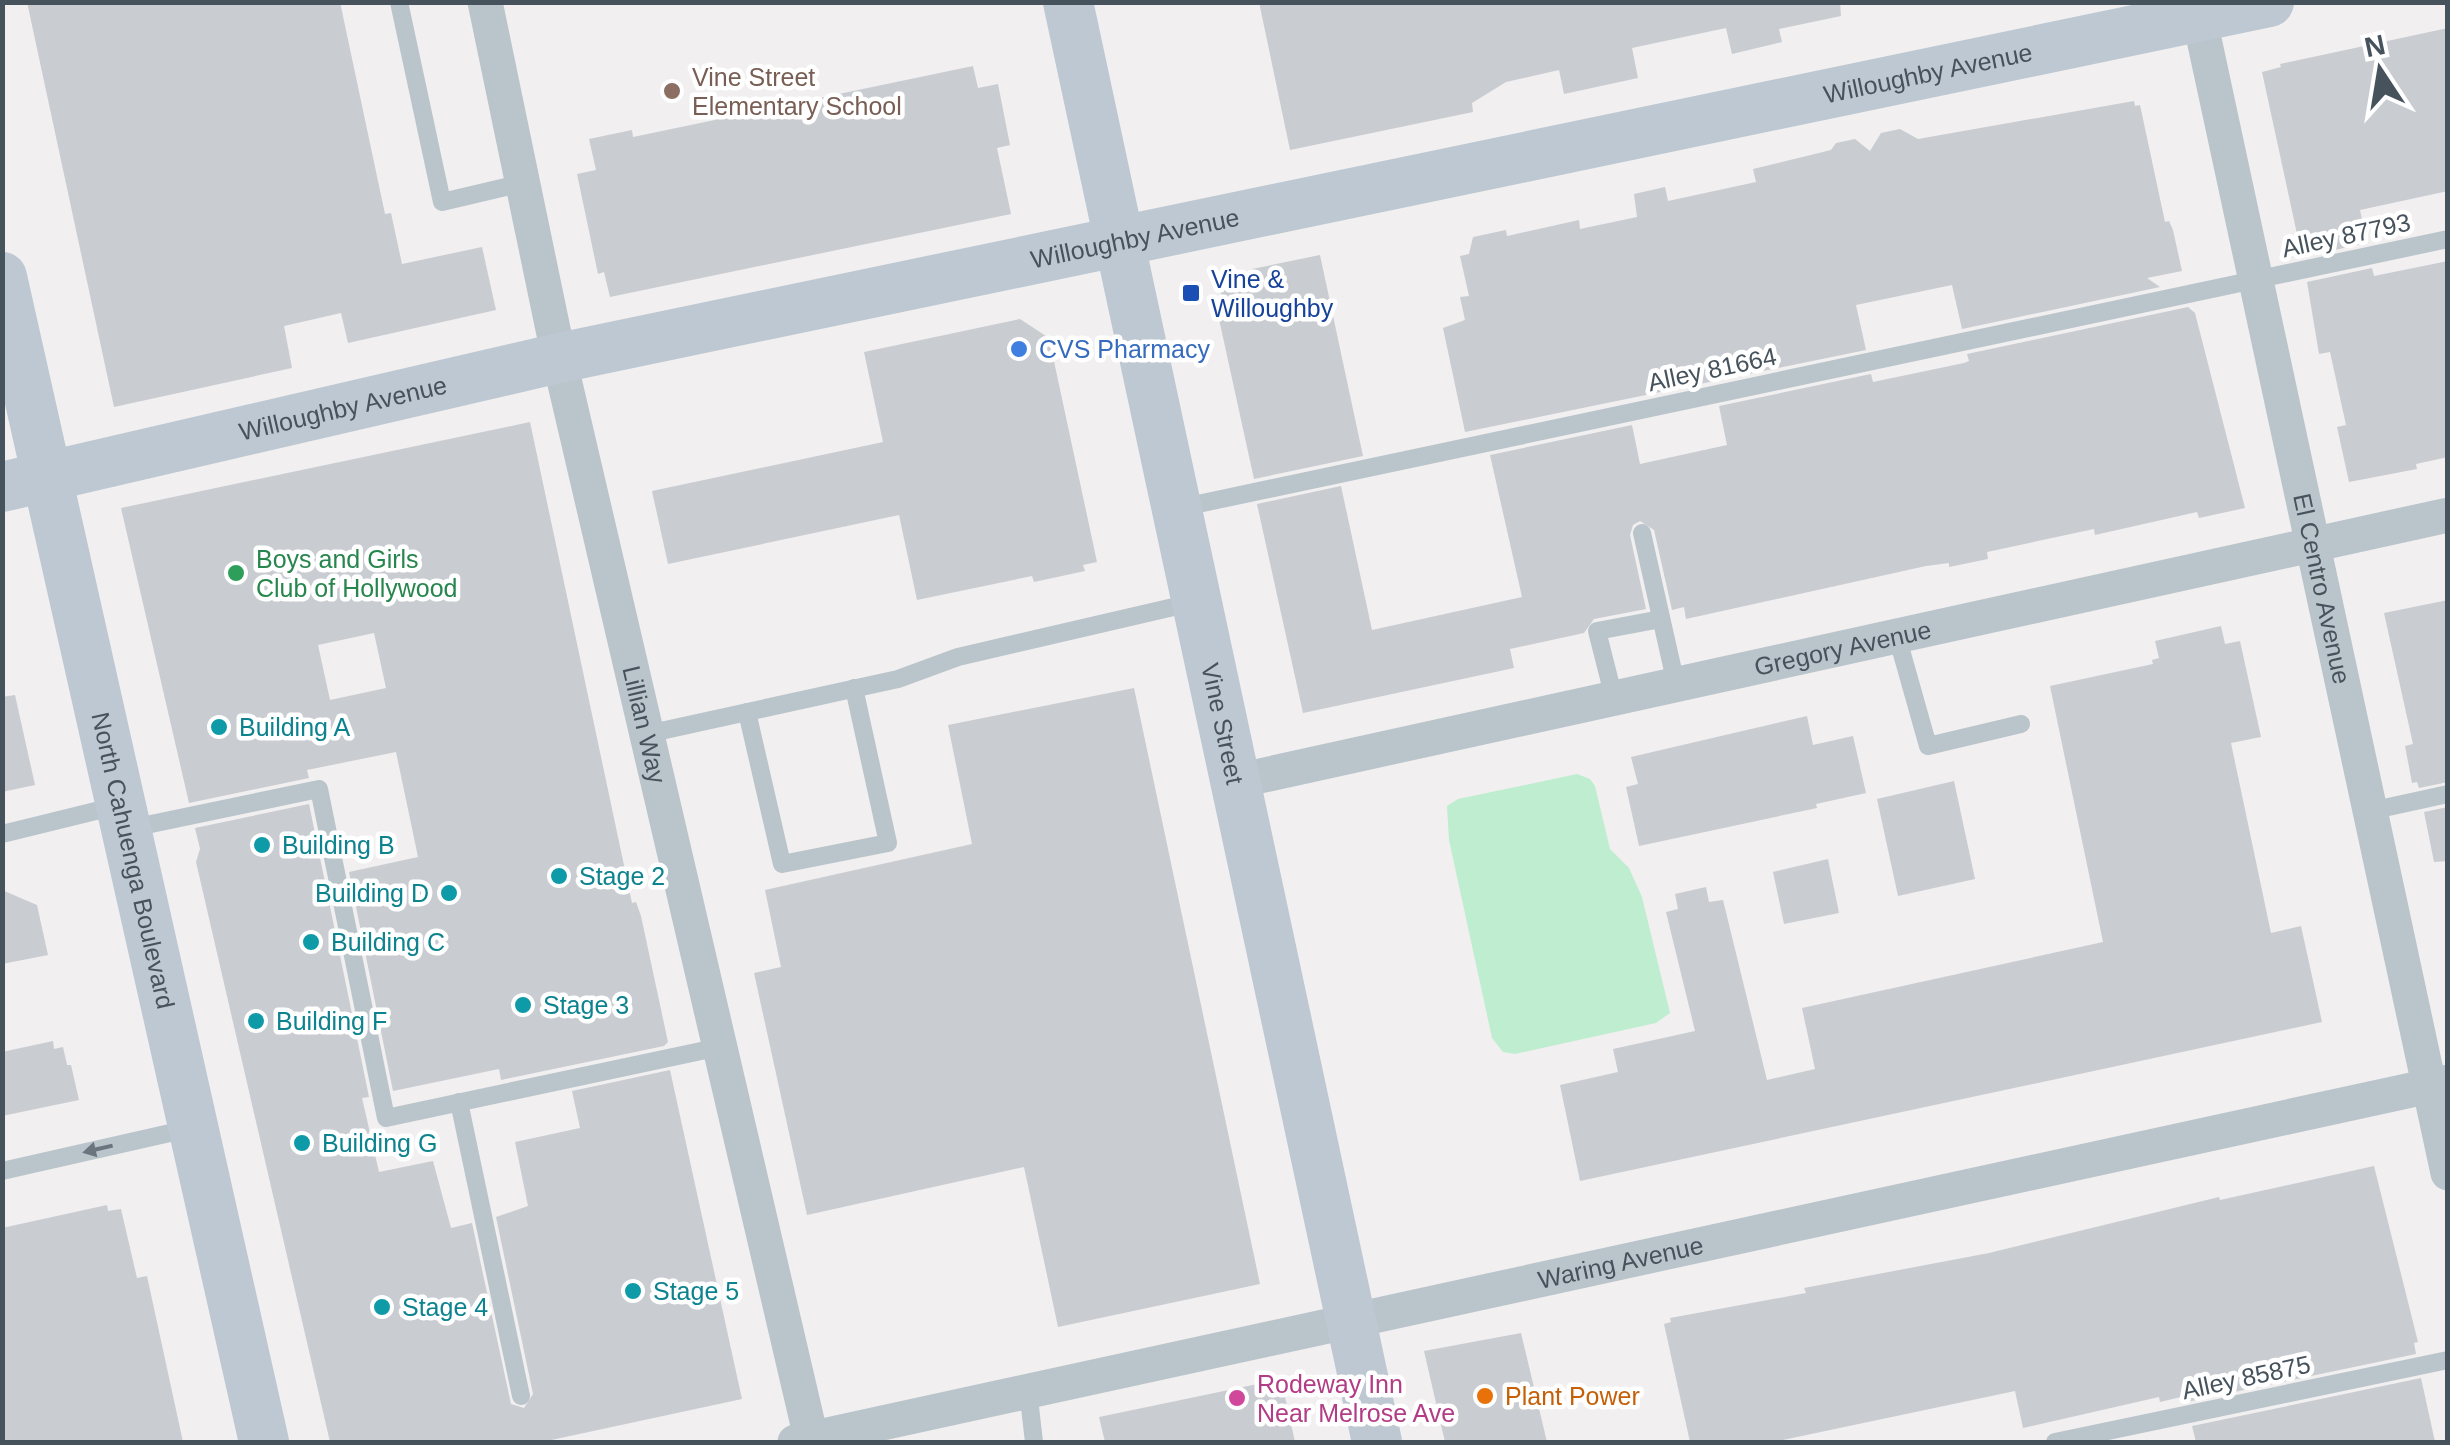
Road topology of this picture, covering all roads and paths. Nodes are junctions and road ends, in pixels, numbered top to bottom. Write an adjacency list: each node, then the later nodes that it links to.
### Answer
1 (399, 2): 6 (lane)
2 (484, 2): 6 (street, Lillian Way)
3 (1068, 2): 8 (main road, Vine Street)
4 (2270, 2): 5 (main road, Willoughby Avenue)
5 (2197, 10): 8 (main road, Willoughby Avenue); 10 (street, El Centro Avenue)
6 (522, 182): 11 (street, Lillian Way)
7 (2448, 239): 10 (lane, Alley 87793)
8 (1122, 242): 11 (main road, Willoughby Avenue); 13 (main road, Vine Street)
9 (2, 278): 12 (main road, North Cahuenga Boulevard)
10 (2256, 279): 13 (lane, Alley 81664); 16 (street, El Centro Avenue)
11 (560, 358): 12 (main road, Willoughby Avenue); 25 (street, Lillian Way)
12 (26, 482): 29 (main road, North Cahuenga Boulevard)
13 (1178, 508): 17 (main road, Vine Street)
14 (2448, 516): 16 (street, Gregory Avenue)
15 (1642, 534): 18 (lane)
16 (2312, 544): 19 (street, Gregory Avenue); 28 (street, El Centro Avenue)
17 (1199, 602): 21 (lane); 26 (main road, Vine Street)
18 (1662, 619): 20 (lane); 22 (lane)
19 (1898, 636): 20 (street, Gregory Avenue); 24 (lane)
20 (1676, 684): 22 (street, Gregory Avenue)
21 (854, 688): 23 (lane); 23 (lane)
22 (1614, 698): 26 (street, Gregory Avenue)
23 (747, 712): 25 (lane)
24 (2021, 724)
25 (647, 734): 31 (street, Lillian Way)
26 (1237, 781): 37 (main road, Vine Street)
27 (2448, 794): 28 (lane)
28 (2370, 811): 32 (street, El Centro Avenue)
29 (124, 817): 30 (lane); 33 (lane); 34 (main road, North Cahuenga Boulevard)
30 (2, 834)
31 (720, 1046): 33 (lane); 41 (street, Lillian Way)
32 (2438, 1084): 36 (street, El Centro Avenue); 37 (street, Waring Avenue)
33 (459, 1102): 40 (lane)
34 (193, 1128): 35 (lane, one-way to 35); 42 (main road, North Cahuenga Boulevard)
35 (2, 1171)
36 (2448, 1173)
37 (1352, 1318): 39 (street, Waring Avenue); 44 (main road, Vine Street)
38 (2448, 1360): 45 (lane, Alley 85875)
39 (1028, 1390): 41 (street, Waring Avenue); 43 (lane)
40 (520, 1396)
41 (806, 1441)
42 (264, 1442)
43 (1034, 1442)
44 (1378, 1442)
45 (2055, 1442)

